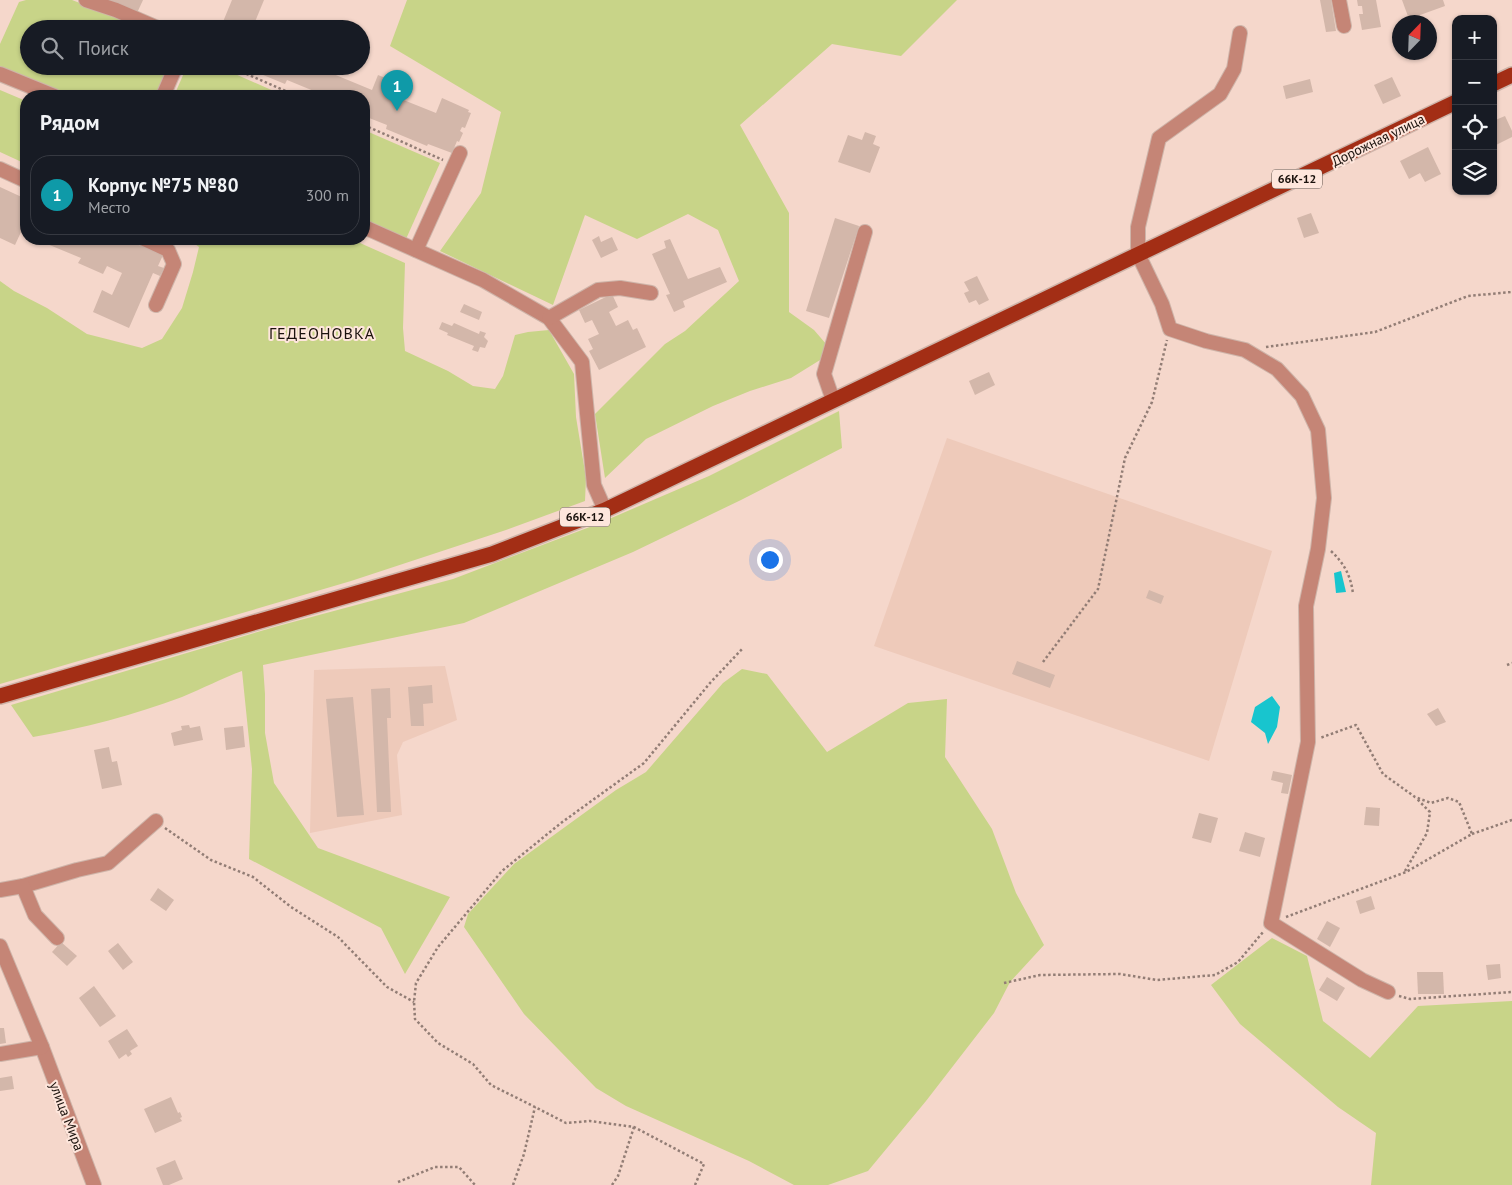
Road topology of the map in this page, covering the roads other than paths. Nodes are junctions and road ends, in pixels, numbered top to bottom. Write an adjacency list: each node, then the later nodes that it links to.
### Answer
1 (86, 0): 3 (street)
2 (1338, 0): 4 (street)
3 (139, 20)
4 (1344, 26)
5 (1240, 33): 20 (street)
6 (0, 74): 10 (street)
7 (172, 75): 11 (street)
8 (1512, 75): 9 (main road)
9 (1497, 82)
10 (39, 90)
11 (166, 90)
12 (1452, 104): 20 (main road, Дорожная улица / 66К-12)
13 (458, 159): 19 (street)
14 (0, 169): 15 (street)
15 (20, 178)
16 (370, 230): 19 (street)
17 (865, 232): 24 (street)
18 (157, 245): 22 (street)
19 (416, 250): 23 (street)
20 (1138, 254): 24 (main road, 66К-12); 32 (street)
21 (651, 293): 23 (street)
22 (156, 305)
23 (549, 318): 25 (street)
24 (833, 400): 25 (main road, 66К-12)
25 (605, 510): 26 (main road, 66К-12)
26 (0, 696)
27 (156, 822): 28 (street)
28 (23, 886): 29 (street); 30 (street)
29 (0, 890)
30 (57, 938)
31 (0, 946): 33 (street, улица Мира)
32 (1388, 992)
33 (42, 1047): 34 (street); 35 (street, улица Мира)
34 (0, 1054)
35 (94, 1185)

